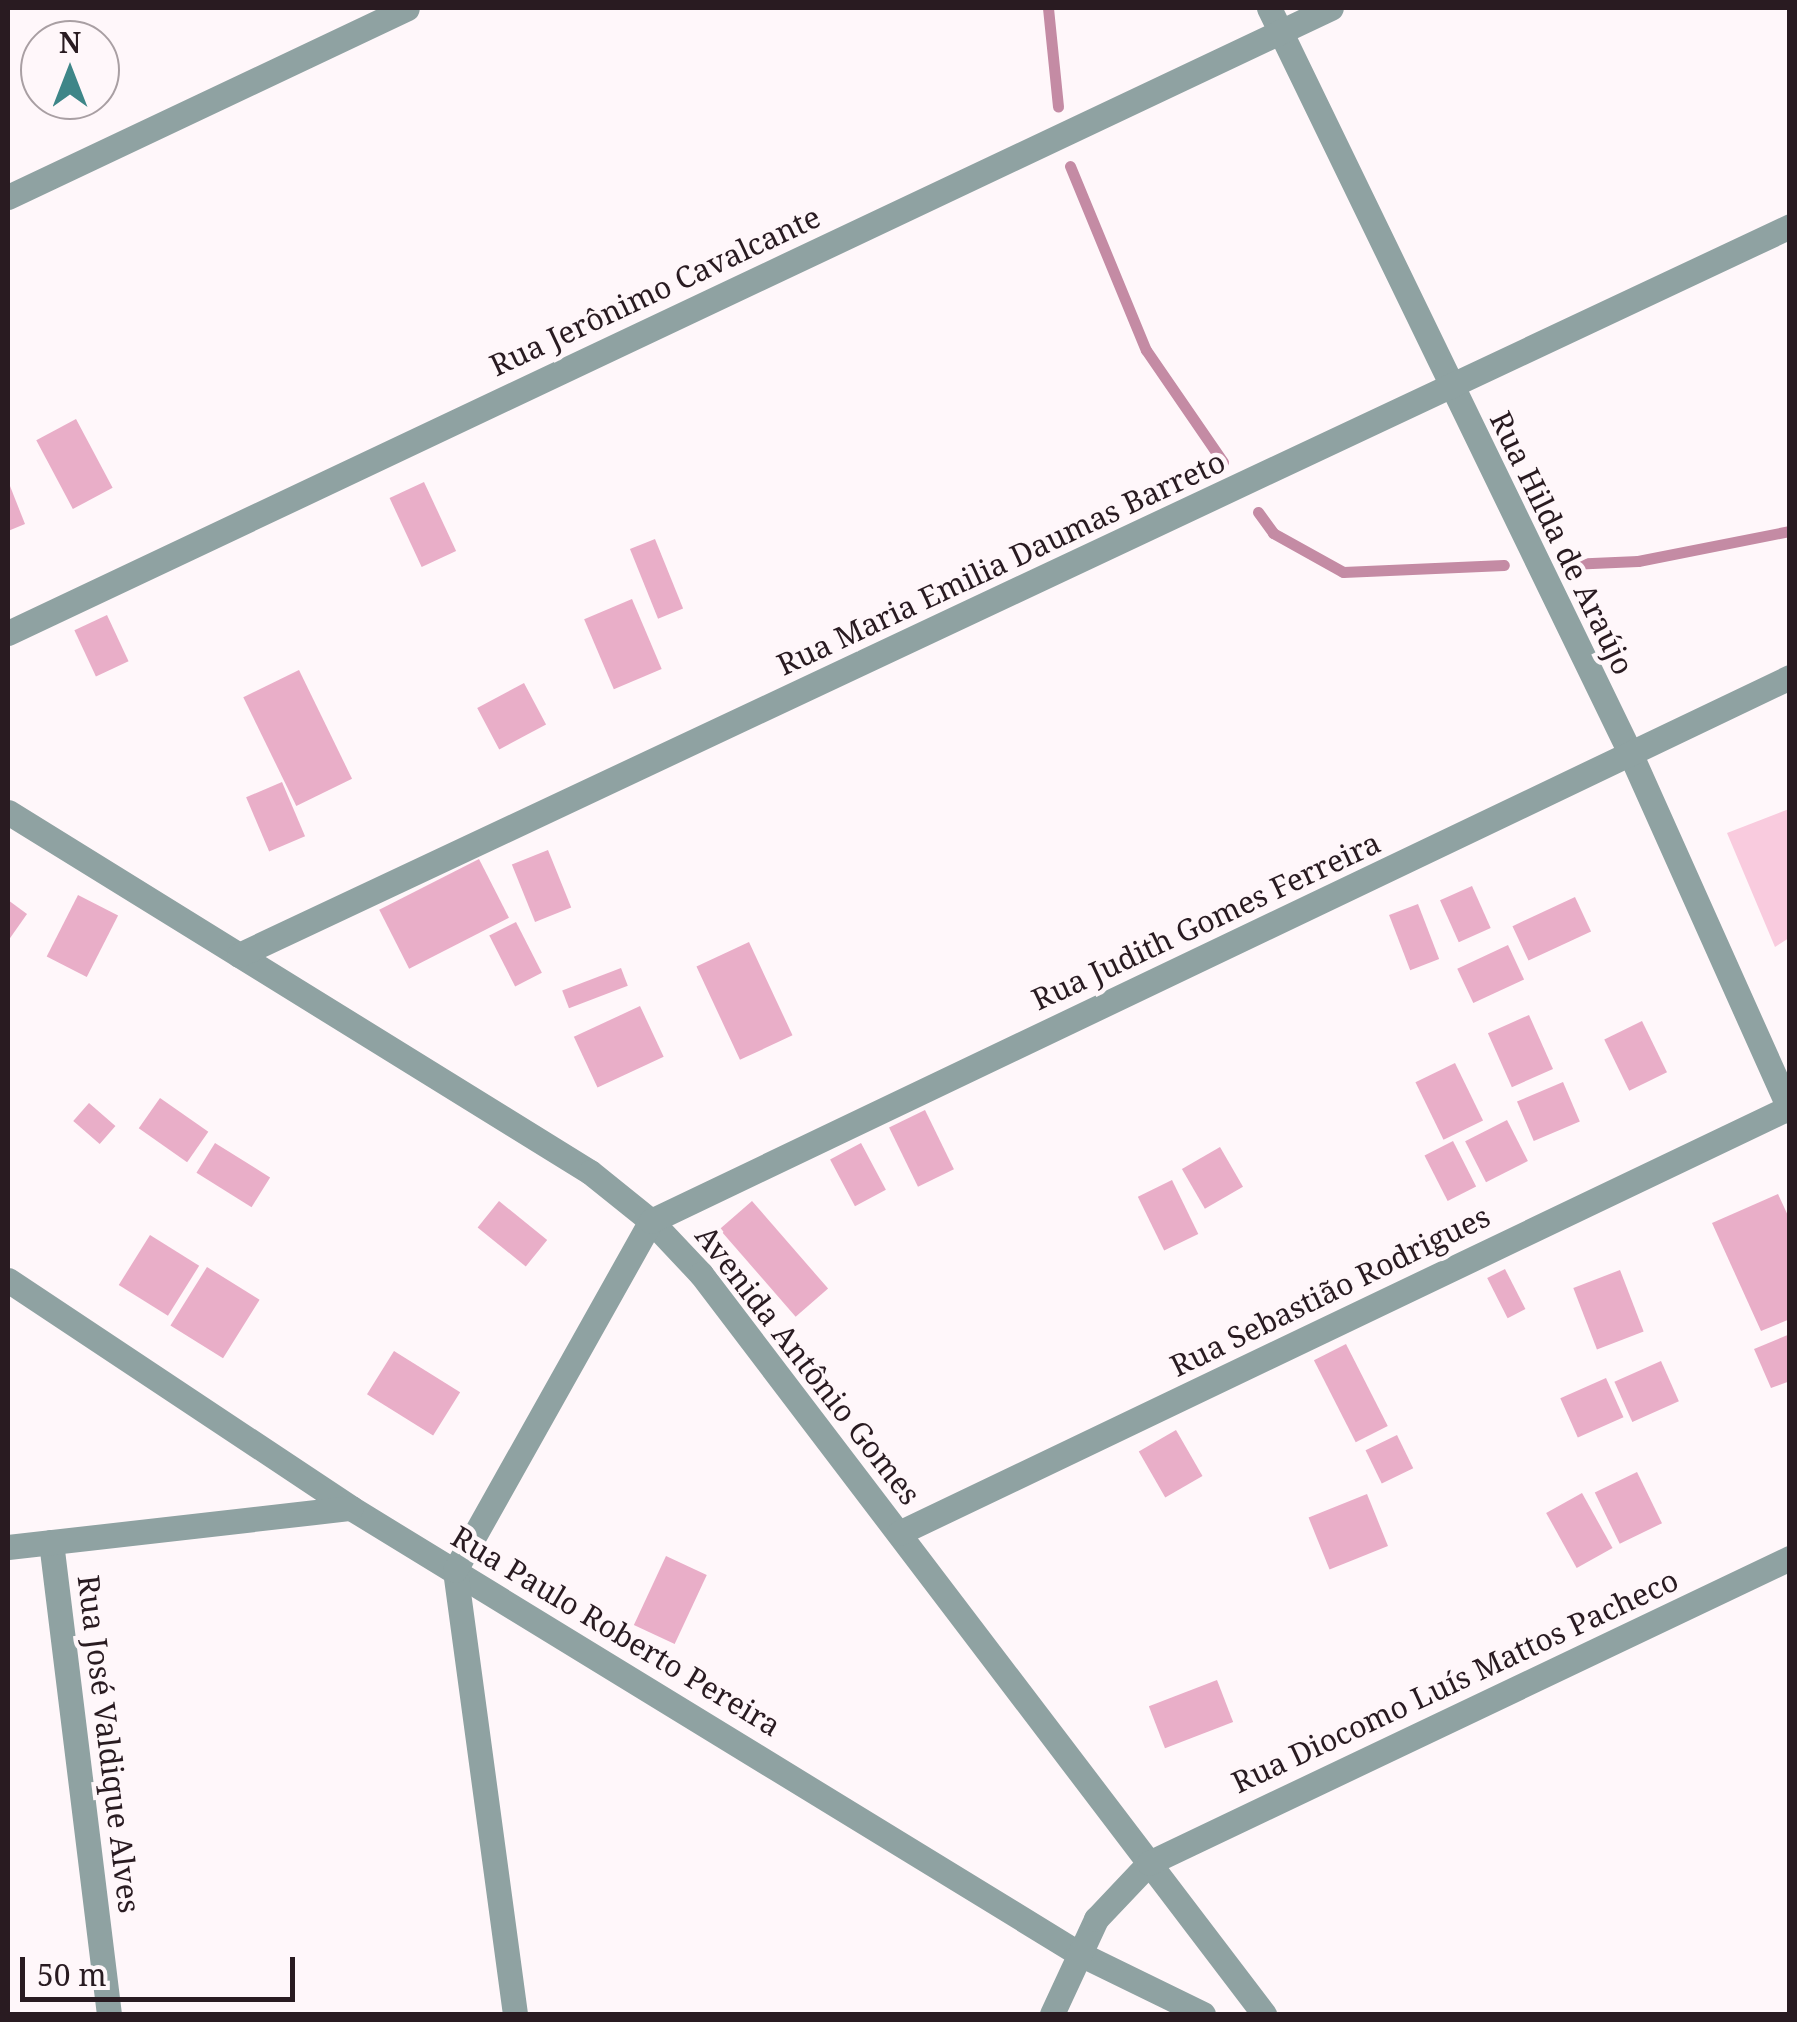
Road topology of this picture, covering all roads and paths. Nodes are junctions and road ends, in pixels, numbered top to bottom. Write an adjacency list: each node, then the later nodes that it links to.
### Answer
1 (407, 8): 4 (street)
2 (1331, 8): 3 (street, Rua Jerônimo Cavalcante)
3 (1275, 19): 6 (street, Rua Hilda de Araújo); 7 (street, Rua Jerônimo Cavalcante)
4 (8, 197)
5 (1790, 226): 6 (street, Rua Maria Emilia Daumas Barreto)
6 (1450, 389): 9 (street, Rua Hilda de Araújo); 11 (street, Rua Maria Emilia Daumas Barreto)
7 (8, 633)
8 (1790, 677): 9 (street, Rua Judith Gomes Ferreira)
9 (1631, 755): 12 (street, Rua Hilda de Araújo); 13 (street, Rua Judith Gomes Ferreira)
10 (8, 812): 11 (street, Avenida Antônio Gomes)
11 (239, 955): 13 (street, Avenida Antônio Gomes)
12 (1789, 1110): 16 (street, Rua Sebastião Rodrigues)
13 (650, 1222): 16 (street, Avenida Antônio Gomes); 20 (street)
14 (8, 1280): 15 (street, Rua Paulo Roberto Pereira)
15 (350, 1508): 17 (street); 20 (street, Rua Paulo Roberto Pereira)
16 (900, 1532): 21 (street, Avenida Antônio Gomes)
17 (51, 1542): 18 (street); 23 (street, Rua José Valdique Alves)
18 (8, 1547)
19 (1790, 1558): 21 (street, Rua Diocomo Luís Mattos Pacheco)
20 (455, 1570): 22 (street, Rua Paulo Roberto Pereira); 24 (street)
21 (1149, 1863): 22 (street, Rua Diocomo Luís Mattos Pacheco); 27 (street, Avenida Antônio Gomes)
22 (1078, 1952): 25 (street, Rua Diocomo Luís Mattos Pacheco); 26 (street, Rua Paulo Roberto Pereira)
23 (110, 2014)
24 (514, 2014)
25 (1052, 2014)
26 (1203, 2014)
27 (1264, 2014)

